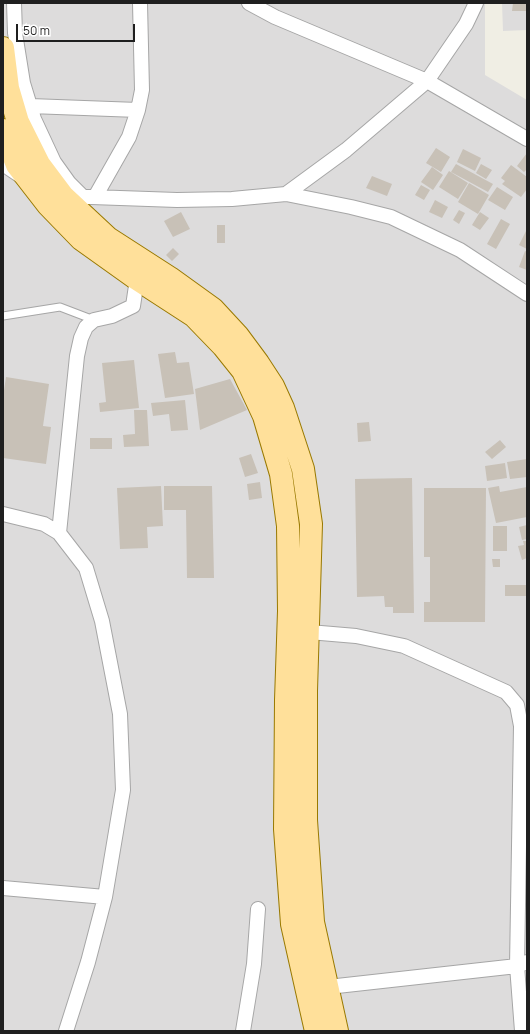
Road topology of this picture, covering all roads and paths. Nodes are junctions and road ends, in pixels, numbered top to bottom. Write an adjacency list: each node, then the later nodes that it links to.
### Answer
1 (14, 3): 7 (street)
2 (140, 3): 8 (street)
3 (249, 3): 6 (street)
4 (476, 3): 6 (street)
5 (3, 48): 14 (main road)
6 (427, 81): 10 (street); 13 (street)
7 (30, 106): 8 (street); 14 (street)
8 (138, 110): 14 (street)
9 (3, 130): 12 (main road)
10 (527, 139)
11 (3, 164): 12 (street)
12 (28, 180): 15 (main road)
13 (286, 194): 14 (street); 16 (street)
14 (80, 197): 21 (main road)
15 (137, 279): 18 (street); 29 (main road)
16 (527, 294)
17 (3, 316): 18 (lane)
18 (94, 320): 20 (street)
19 (3, 514): 20 (street)
20 (59, 533): 23 (street)
21 (309, 632): 25 (street); 26 (main road)
22 (3, 888): 23 (street)
23 (105, 897): 27 (street)
24 (258, 909): 28 (street)
25 (522, 964): 26 (street); 31 (street)
26 (328, 987): 30 (main road)
27 (66, 1031)
28 (242, 1031)
29 (316, 1031)
30 (337, 1031)
31 (522, 1031)

